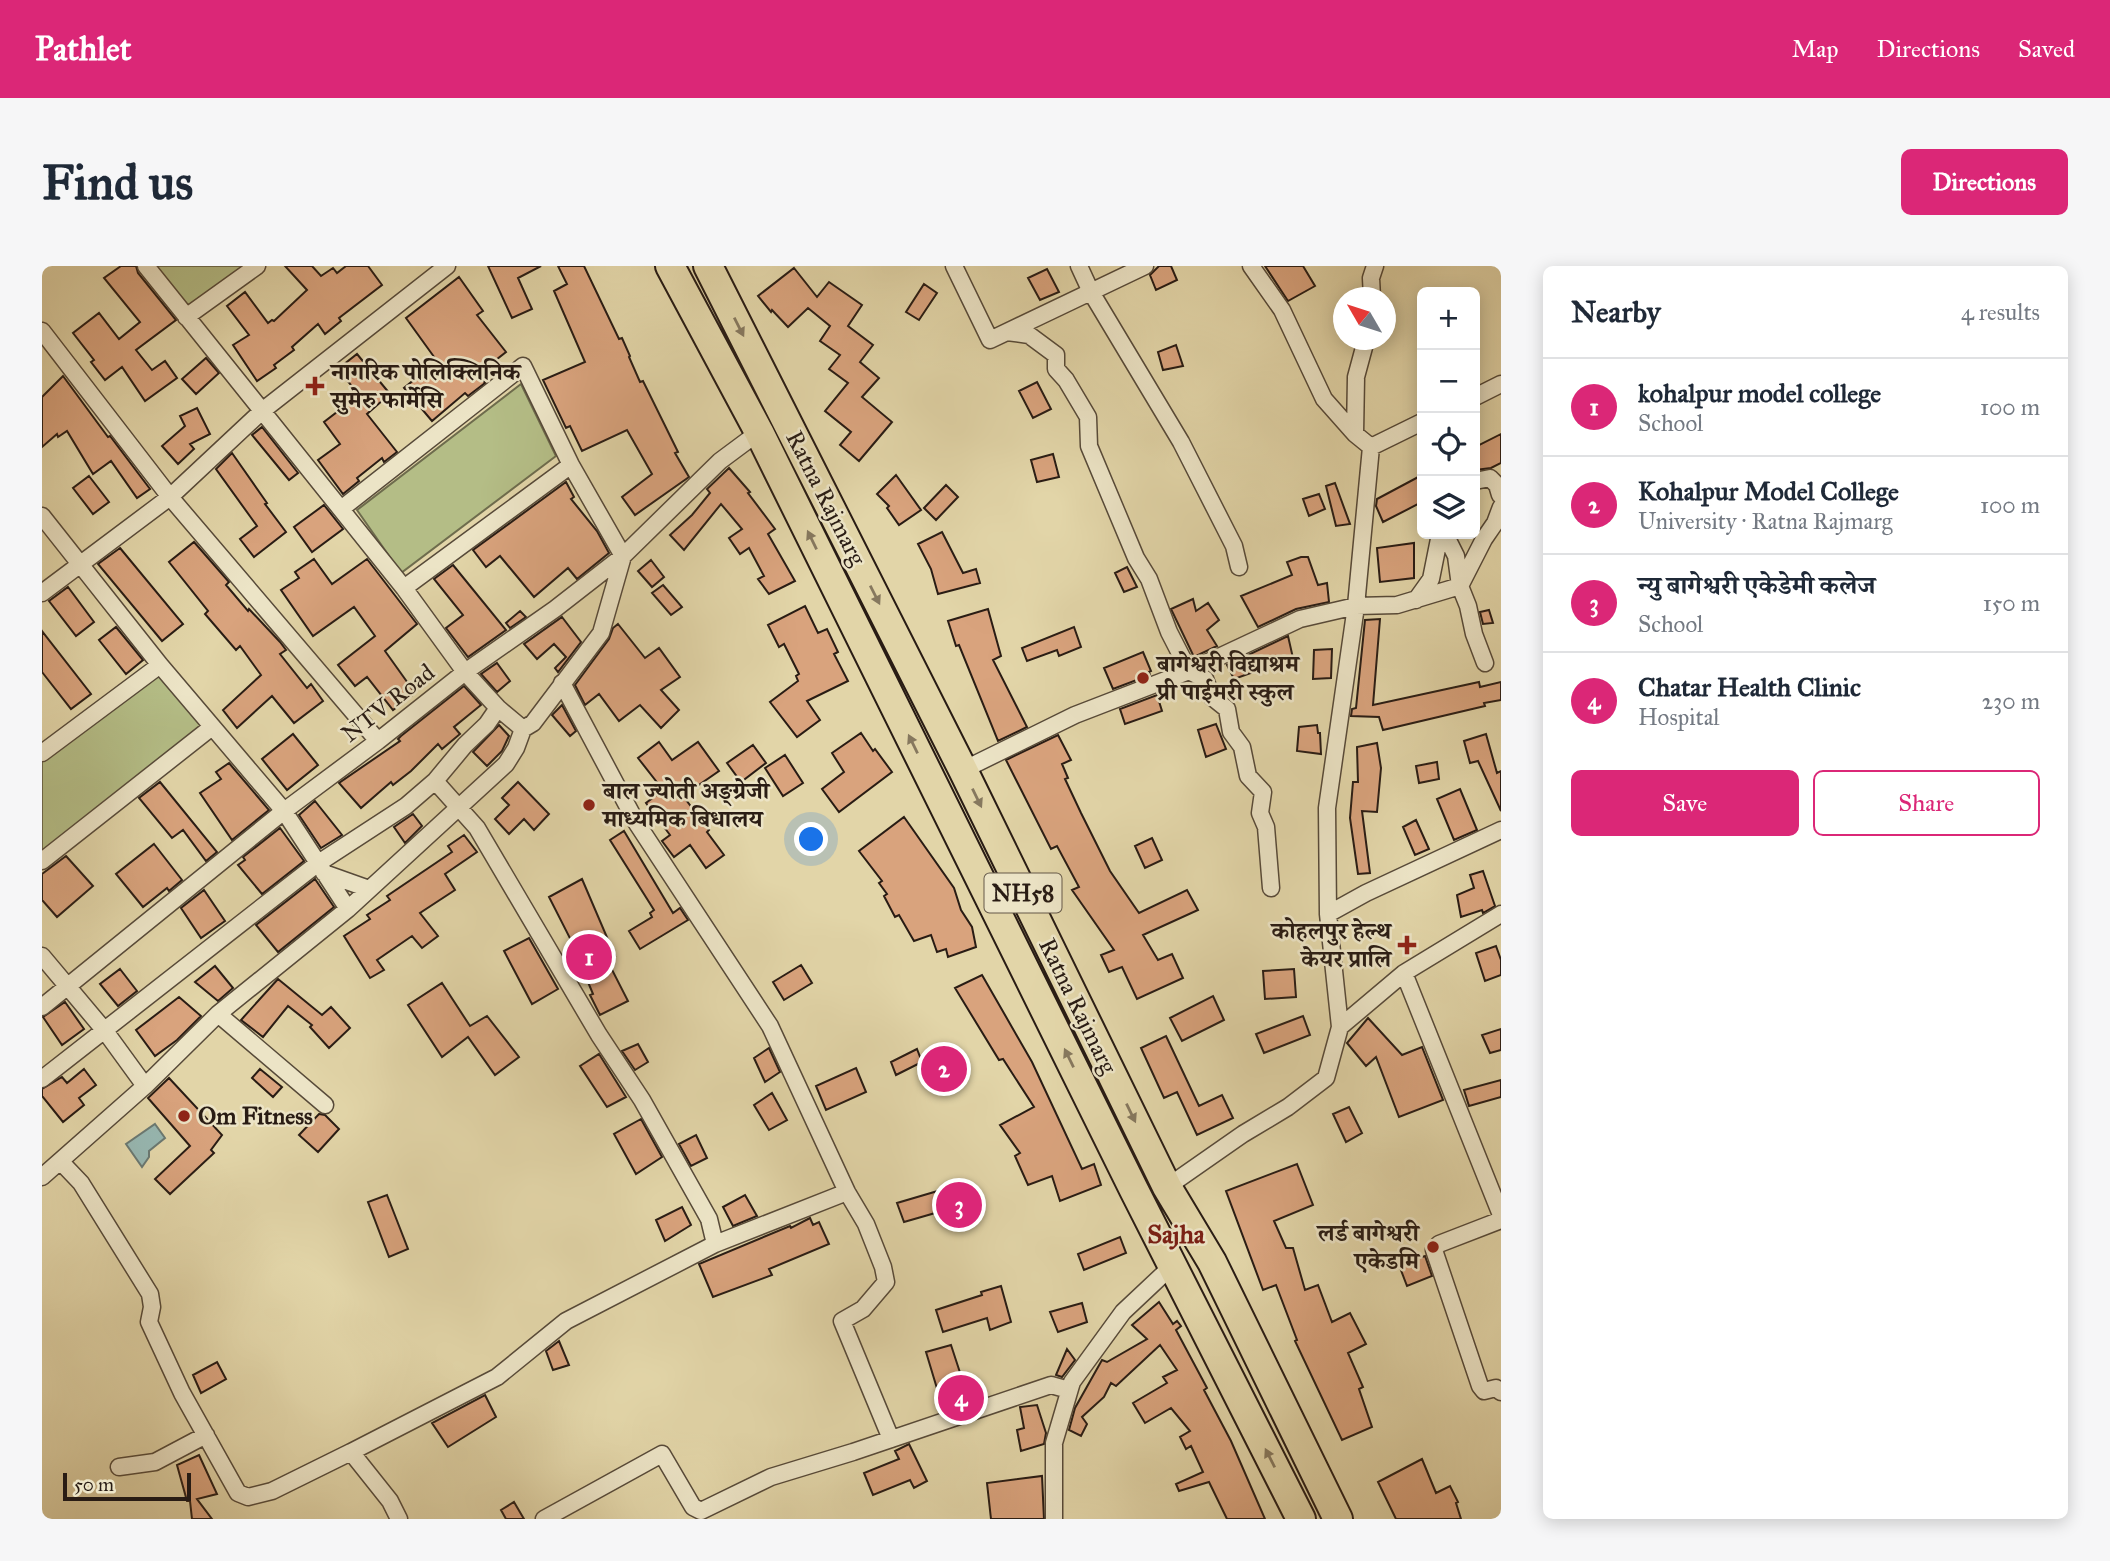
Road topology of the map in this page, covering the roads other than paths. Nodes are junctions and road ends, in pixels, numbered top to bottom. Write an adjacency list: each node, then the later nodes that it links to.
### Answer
1 (146, 266): 13 (street)
2 (257, 266): 13 (street)
3 (447, 266): 19 (street)
4 (670, 266): 21 (highway, Ratna Rajmarg / NH58)
5 (708, 266): 51 (highway, Ratna Rajmarg / NH58, one-way to 51)
6 (954, 266): 15 (street)
7 (1079, 266): 12 (street)
8 (1145, 266): 12 (street)
9 (1251, 266): 22 (street)
10 (1375, 266): 11 (street)
11 (1371, 287)
12 (1091, 292): 15 (street); 35 (street)
13 (186, 317): 19 (street)
14 (42, 331): 27 (street)
15 (1007, 332): 43 (street)
16 (1363, 350): 22 (street)
17 (1501, 384): 18 (street)
18 (1480, 394)
19 (262, 411): 27 (street); 29 (street)
20 (1417, 424): 23 (street)
21 (759, 432): 33 (street, NTV Road); 80 (highway, Ratna Rajmarg / NH58, one-way to 21)
22 (1355, 434): 23 (street)
23 (1371, 447): 40 (street)
24 (571, 465): 29 (street); 33 (street); 37 (street)
25 (1480, 480): 26 (street)
26 (1501, 496)
27 (170, 497): 34 (street); 49 (street)
28 (1501, 507): 36 (street)
29 (341, 509): 37 (street)
30 (42, 516): 34 (street)
31 (1442, 539): 39 (street)
32 (1446, 539): 36 (street)
33 (623, 556): 44 (street, NTV Road); 45 (street)
34 (81, 564): 38 (street); 42 (street)
35 (1239, 567)
36 (1460, 586): 39 (street); 41 (street)
37 (404, 589): 44 (street)
38 (42, 593)
39 (1416, 600): 40 (street)
40 (1356, 606): 43 (street); 61 (street)
41 (1485, 663)
42 (160, 665): 47 (street); 50 (street)
43 (1189, 671): 51 (street); 58 (street)
44 (465, 672): 46 (street); 49 (street, NTV Road)
45 (562, 683): 48 (street); 76 (street)
46 (498, 708): 48 (street); 52 (street)
47 (212, 727): 54 (street); 56 (street)
48 (523, 729): 53 (street)
49 (378, 741): 54 (street, NTV Road)
50 (42, 753)
51 (963, 770): 75 (highway, Ratna Rajmarg / NH58, one-way to 75)
52 (435, 781): 53 (street); 57 (street)
53 (457, 807): 59 (street); 79 (street)
54 (284, 811): 57 (street); 65 (street, NTV Road)
55 (1501, 831): 61 (street)
56 (42, 861)
57 (320, 869): 59 (street); 60 (street); 69 (street)
58 (1271, 888)
59 (369, 889): 60 (street)
60 (348, 909): 67 (street)
61 (1328, 914): 68 (street)
62 (1501, 914): 64 (street)
63 (42, 956): 65 (street)
64 (1405, 973): 68 (street); 77 (street)
65 (69, 987): 66 (street, NTV Road); 69 (street)
66 (42, 1007)
67 (218, 1014): 71 (street); 72 (street)
68 (1340, 1027): 75 (street)
69 (105, 1031): 70 (street); 71 (street)
70 (42, 1079)
71 (145, 1086): 73 (street)
72 (325, 1105)
73 (61, 1162): 74 (street); 83 (street)
74 (42, 1177)
75 (1167, 1187): 91 (highway, Ratna Rajmarg / NH58)
76 (847, 1192): 79 (street); 84 (street)
77 (1501, 1215)
78 (1501, 1220): 82 (street)
79 (715, 1244): 85 (street)
80 (1173, 1265): 81 (street); 90 (highway, Ratna Rajmarg / NH58, one-way to 80)
81 (1069, 1390): 84 (street); 89 (street)
82 (1501, 1392)
83 (206, 1435): 85 (street); 86 (street)
84 (891, 1439): 88 (street)
85 (351, 1452): 87 (street)
86 (119, 1467)
87 (399, 1519)
88 (544, 1519)
89 (1054, 1519)
90 (1301, 1519)
91 (1338, 1519)

